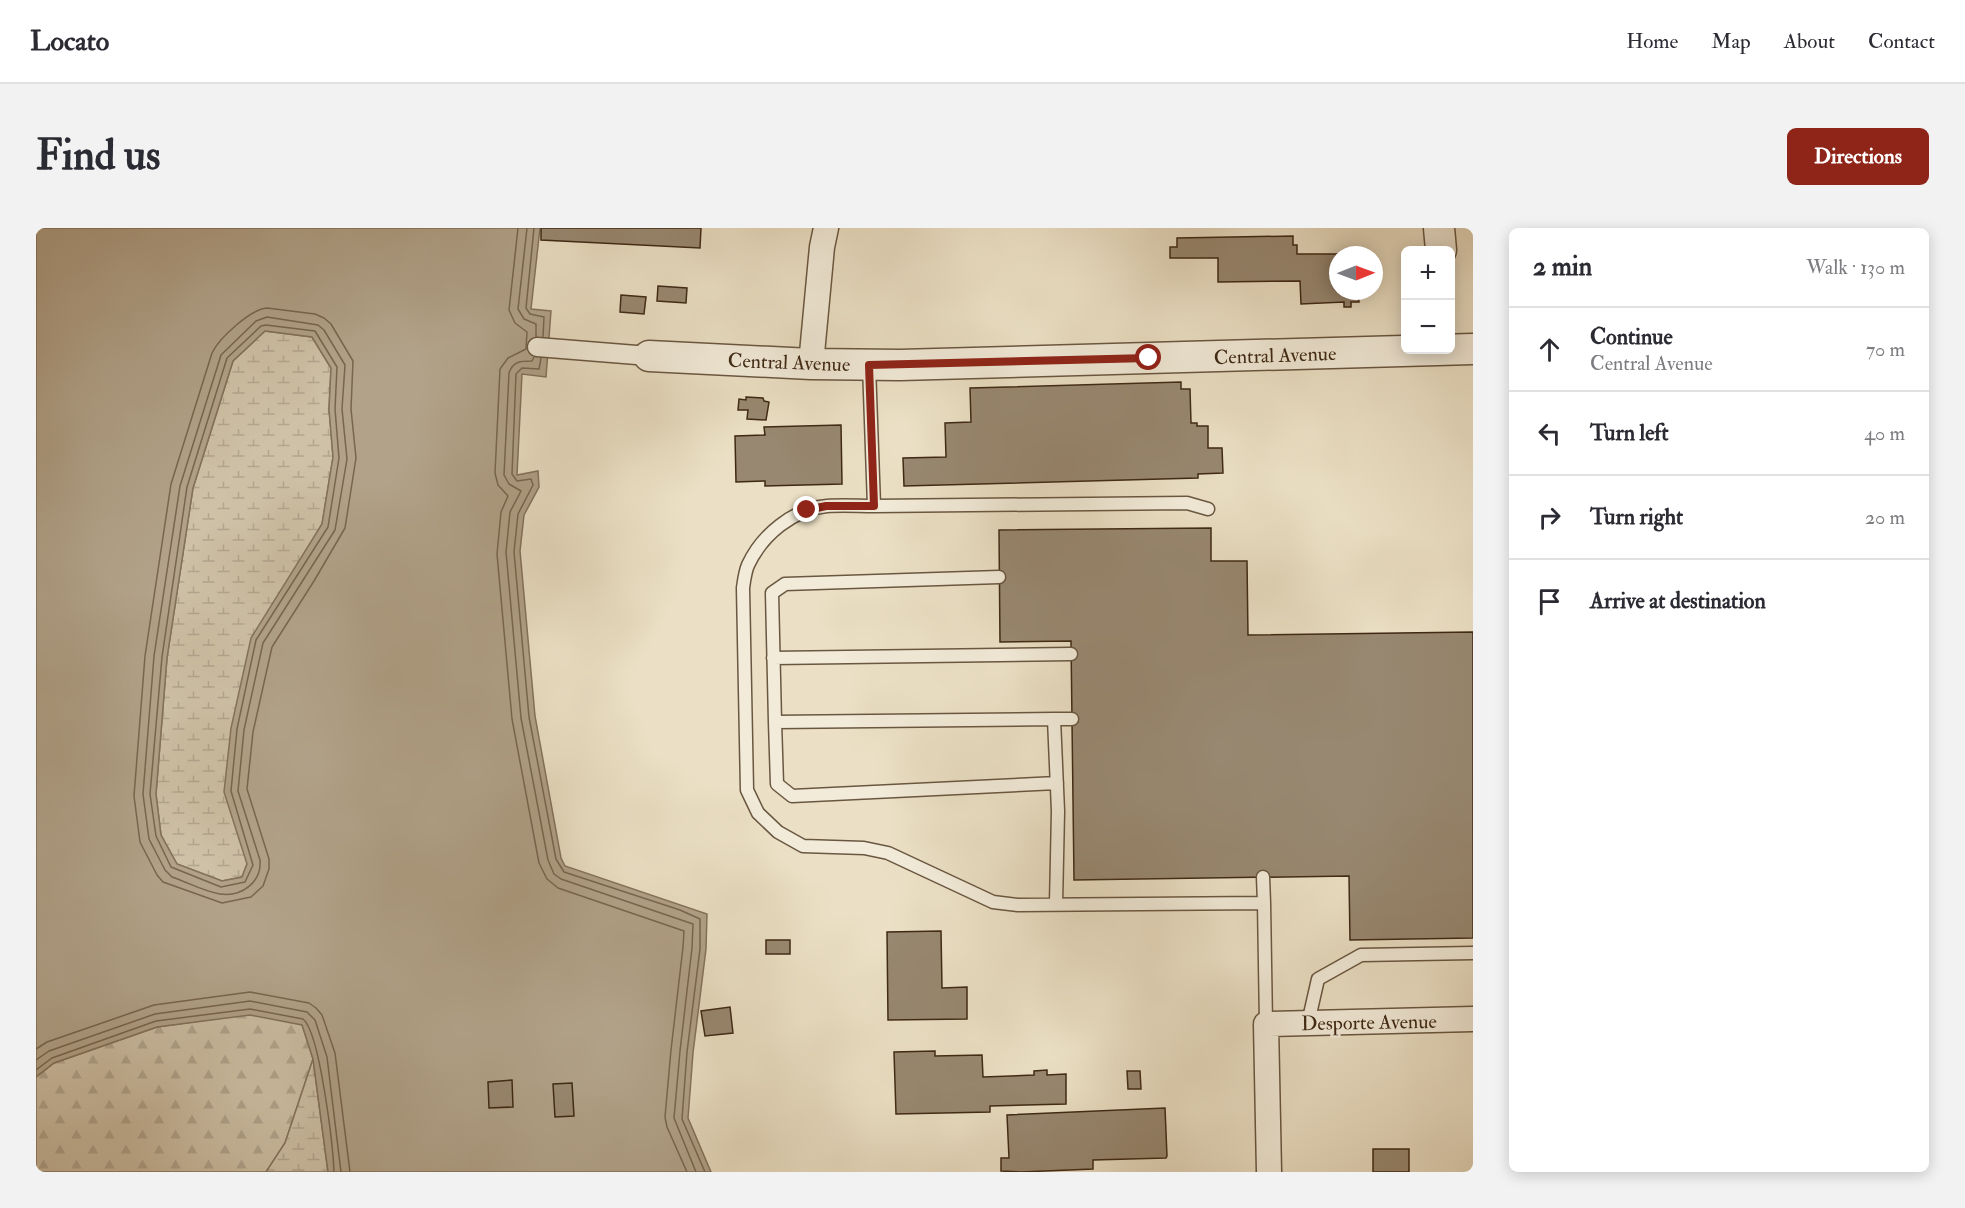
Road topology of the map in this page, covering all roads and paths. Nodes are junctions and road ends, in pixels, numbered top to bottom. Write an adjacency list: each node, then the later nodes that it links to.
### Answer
1 (826, 228): 9 (street)
2 (1439, 228): 3 (street)
3 (1441, 246)
4 (537, 347): 8 (street, Central Avenue)
5 (1473, 349): 6 (street, Central Avenue)
6 (1455, 350)
7 (1401, 351): 10 (street, Central Avenue)
8 (649, 356): 9 (street, Central Avenue)
9 (811, 364): 10 (street, Central Avenue)
10 (869, 365): 11 (lane)
11 (874, 506): 12 (lane); 22 (lane)
12 (1208, 509)
13 (999, 577): 15 (lane)
14 (1071, 654): 15 (lane)
15 (773, 658): 18 (lane)
16 (1054, 719): 17 (lane); 18 (lane); 19 (lane)
17 (1072, 719)
18 (776, 722): 19 (lane)
19 (1057, 783): 22 (lane)
20 (1263, 877): 21 (lane)
21 (1264, 903): 22 (lane); 26 (lane)
22 (1056, 904)
23 (1473, 953): 25 (lane)
24 (1473, 1019): 25 (street, Desporte Avenue)
25 (1308, 1023): 26 (street, Desporte Avenue)
26 (1266, 1024): 27 (street)
27 (1269, 1172)

